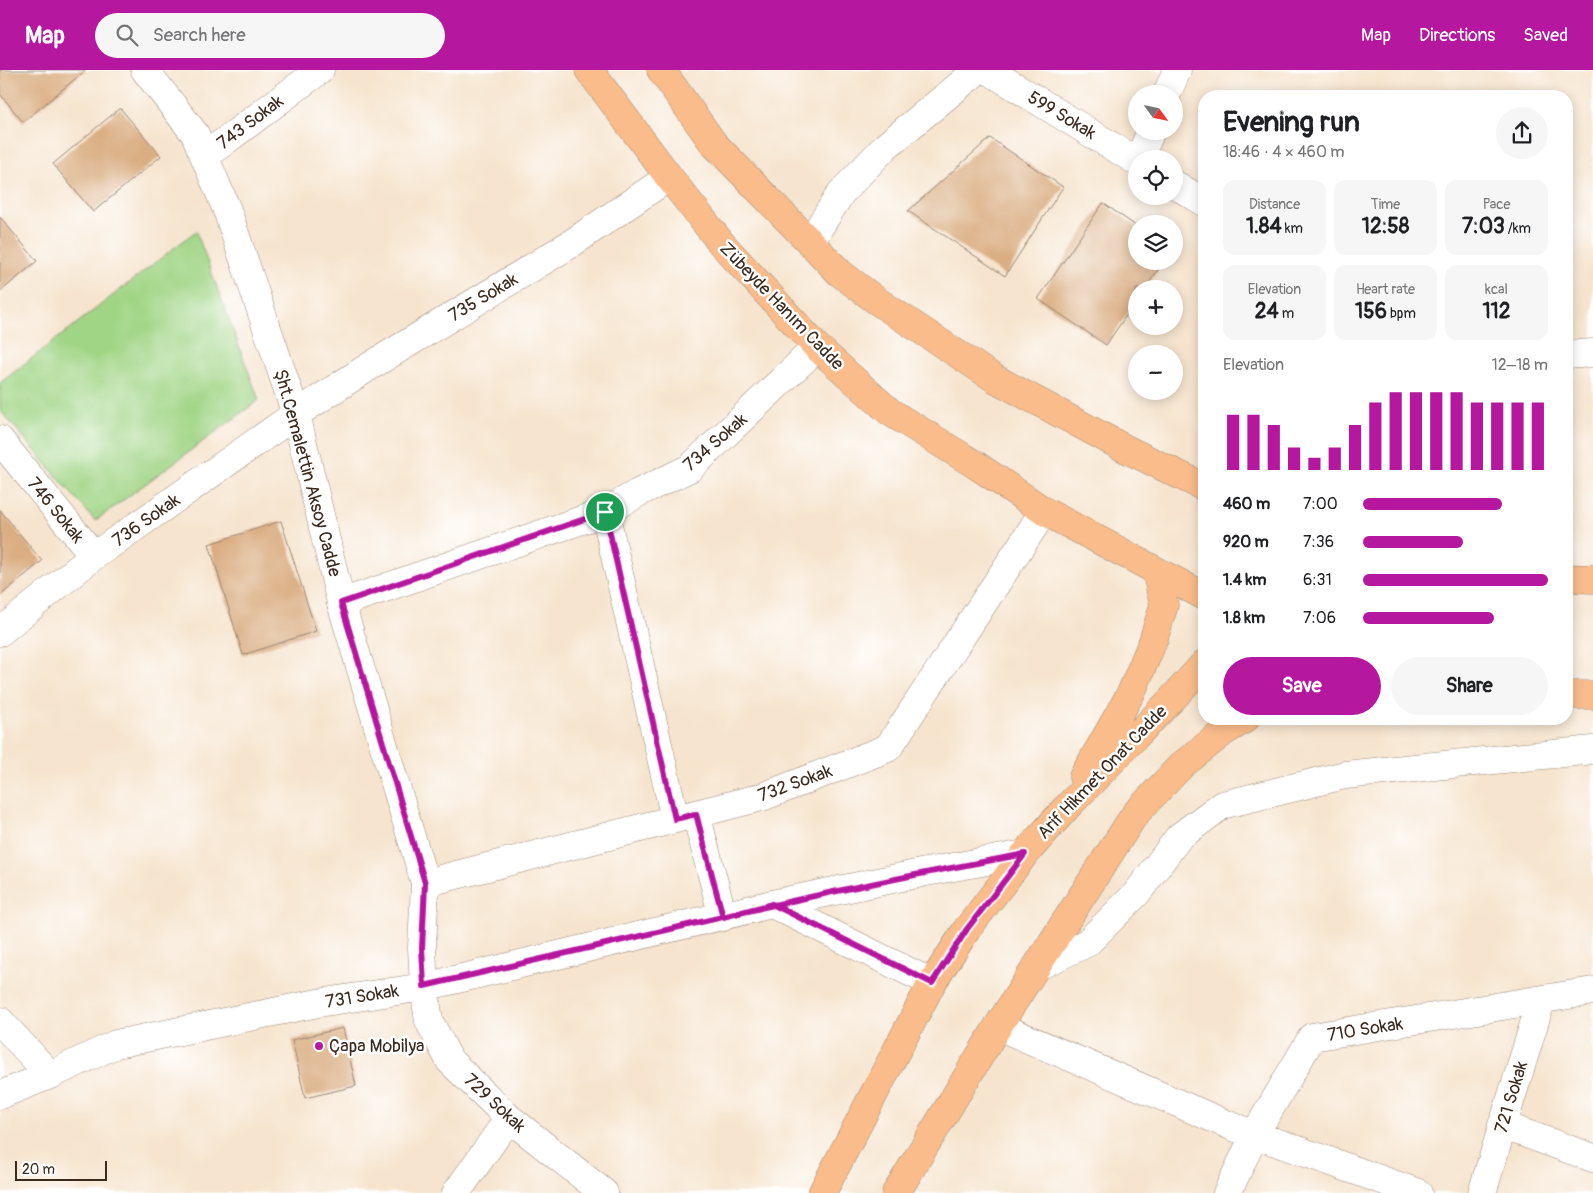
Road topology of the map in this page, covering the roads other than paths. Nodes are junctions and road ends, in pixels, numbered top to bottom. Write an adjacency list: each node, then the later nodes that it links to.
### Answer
1 (145, 70): 10 (street, Şht.Cemalettin Aksoy Cadde)
2 (320, 70): 10 (street, 743 Sokak)
3 (589, 70): 11 (main road, Zübeyde Hanım Cadde)
4 (662, 70): 14 (main road)
5 (978, 70): 14 (street)
6 (988, 70): 9 (street, 599 Sokak)
7 (1177, 70): 8 (street)
8 (1171, 85)
9 (1128, 154)
10 (205, 156): 18 (street, Şht.Cemalettin Aksoy Cadde)
11 (668, 177): 15 (main road, Zübeyde Hanım Cadde); 18 (street, 735 Sokak)
12 (1183, 189): 13 (street)
13 (1198, 198)
14 (810, 242): 20 (main road)
15 (818, 348): 21 (main road, Zübeyde Hanım Cadde); 22 (street, 734 Sokak)
16 (1593, 353): 17 (street)
17 (1573, 354)
18 (296, 414): 23 (street, 736 Sokak); 28 (street, Şht.Cemalettin Aksoy Cadde)
19 (0, 440): 23 (street, 746 Sokak)
20 (1198, 484)
21 (1044, 510): 24 (main road, Zübeyde Hanım Cadde); 36 (street, 732 Sokak)
22 (605, 512): 28 (street, 734 Sokak); 36 (street)
23 (94, 556): 29 (street, 736 Sokak)
24 (1156, 571): 27 (main road, Zübeyde Hanım Cadde); 35 (main road)
25 (1573, 578): 26 (main road)
26 (1593, 579)
27 (1198, 593)
28 (341, 603): 38 (street, Şht.Cemalettin Aksoy Cadde)
29 (0, 632)
30 (1198, 671): 35 (main road, Arif Hikmet Onat Cadde)
31 (1573, 695): 32 (main road)
32 (1593, 695)
33 (1236, 725): 41 (main road)
34 (1593, 750): 41 (street)
35 (1066, 808): 37 (main road, Arif Hikmet Onat Cadde)
36 (686, 816): 38 (street, 732 Sokak); 40 (street)
37 (1025, 854): 39 (street, 731 Sokak); 42 (main road, Arif Hikmet Onat Cadde)
38 (425, 883): 43 (street, Şht.Cemalettin Aksoy Cadde)
39 (772, 904): 40 (street, 731 Sokak); 42 (street)
40 (723, 917): 43 (street, 731 Sokak)
41 (1036, 967): 47 (main road)
42 (932, 983): 56 (main road, Arif Hikmet Onat Cadde)
43 (424, 986): 48 (street, 731 Sokak); 50 (street, 729 Sokak)
44 (1593, 991): 45 (street, 710 Sokak)
45 (1541, 1001): 51 (street, 721 Sokak); 52 (street, 710 Sokak)
46 (0, 1021): 48 (street)
47 (998, 1026): 52 (street); 57 (main road)
48 (50, 1075): 49 (street, 731 Sokak)
49 (0, 1096)
50 (509, 1118): 54 (street); 55 (street, 729 Sokak)
51 (1502, 1124): 53 (street); 60 (street, 721 Sokak)
52 (1255, 1134): 58 (street, 710 Sokak); 59 (street)
53 (1593, 1158)
54 (456, 1193)
55 (604, 1193)
56 (822, 1193)
57 (896, 1193)
58 (1227, 1193)
59 (1418, 1193)
60 (1482, 1193)

